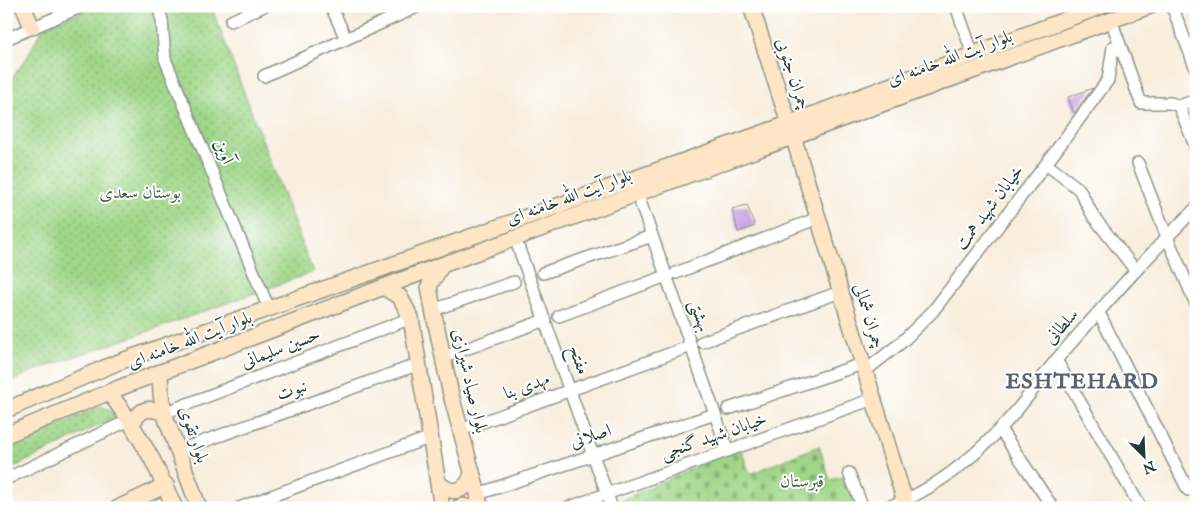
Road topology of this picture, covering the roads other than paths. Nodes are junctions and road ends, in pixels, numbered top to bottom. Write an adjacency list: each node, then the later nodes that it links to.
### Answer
1 (23, 6): 14 (main road)
2 (83, 6): 14 (street)
3 (158, 6): 41 (street, آوین)
4 (264, 6): 13 (street)
5 (331, 6): 16 (street)
6 (419, 6): 16 (street)
7 (751, 6): 23 (main road, چمران جنوبی)
8 (956, 6): 18 (street)
9 (1102, 6): 18 (main road, بلوار آیت الله خامنه ای)
10 (1150, 6): 12 (main road, بلوار آیت الله خامنه ای)
11 (1172, 6): 19 (street)
12 (1111, 20): 22 (street); 23 (main road, بلوار آیت الله خامنه ای)
13 (231, 21)
14 (32, 28): 15 (street)
15 (6, 39)
16 (346, 39): 20 (street)
17 (1113, 47): 26 (street, خیابان شهید همت)
18 (972, 55): 23 (main road, بلوار آیت الله خامنه ای)
19 (1196, 69)
20 (264, 76)
21 (1196, 100): 22 (street)
22 (1179, 106): 24 (street)
23 (791, 130): 27 (main road, بلوار آیت الله خامنه ای); 29 (main road, چمران شمالی); 41 (main road, بلوار آیت الله خامنه ای)
24 (1196, 148)
25 (1138, 163): 31 (street)
26 (1046, 164): 34 (street); 51 (street, خیابان شهید همت)
27 (637, 193): 30 (street, بهشتی); 32 (main road, بلوار آیت الله خامنه ای)
28 (1196, 208): 31 (street, سلطانی)
29 (818, 218): 36 (street); 39 (main road, چمران شمالی)
30 (652, 236): 35 (street); 36 (street, بهشتی)
31 (1166, 237): 34 (street, سلطانی); 40 (street)
32 (515, 238): 33 (main road, بلوار آیت الله خامنه ای); 46 (street, مفتح)
33 (442, 265): 38 (main road, بلوار آیت الله خامنه ای); 42 (main road, بلوار صیاد شیرازی)
34 (1136, 272): 43 (street, سلطانی)
35 (543, 273)
36 (671, 274): 44 (street); 47 (street, بهشتی)
37 (514, 282): 42 (street)
38 (383, 288): 45 (main road); 52 (main road, بلوار آیت الله خامنه ای)
39 (840, 292): 47 (street, مهدی بنا); 51 (main road, چمران شمالی)
40 (1196, 304)
41 (269, 309): 57 (main road, بلوار آیت الله خامنه ای)
42 (432, 310): 45 (main road); 48 (main road, بلوار صیاد شیرازی)
43 (1099, 313): 49 (street, سلطانی); 73 (street)
44 (559, 316)
45 (411, 318): 50 (main road); 58 (street, حسین سلیمانی)
46 (545, 320): 48 (street); 53 (street, مفتح)
47 (696, 344): 53 (street, مهدی بنا); 59 (street, بهشتی)
48 (444, 357): 62 (main road, بلوار صیاد شیرازی)
49 (1056, 360): 61 (street, سلطانی); 88 (street)
50 (420, 364): 64 (main road); 65 (street, نبوت)
51 (864, 368): 55 (main road, چمران شمالی); 56 (street)
52 (160, 372): 54 (main road, بلوار آیت الله خامنه ای); 58 (main road, بلوار تقوی)
53 (570, 390): 62 (street, مهدی بنا); 67 (street, مفتح)
54 (109, 392): 60 (main road); 63 (main road, بلوار آیت الله خامنه ای)
55 (874, 399): 66 (street, خیابان شهید گنجی); 76 (main road, چمران شمالی)
56 (728, 409)
57 (6, 410)
58 (164, 413): 60 (main road); 65 (main road, بلوار تقوی)
59 (715, 414): 66 (street, بهشتی); 67 (street, اصلانی)
60 (130, 422): 70 (street); 72 (main road)
61 (1000, 429): 76 (street, سلطانی); 87 (street)
62 (461, 430): 68 (main road, بلوار صیاد شیرازی)
63 (6, 436)
64 (431, 437): 71 (main road); 80 (street)
65 (177, 451): 79 (main road, بلوار تقوی)
66 (728, 451): 74 (street, خیابان شهید گنجی)
67 (593, 455): 74 (street, مفتح); 75 (street, اصلانی)
68 (472, 473): 71 (main road); 75 (main road, بلوار صیاد شیرازی)
69 (849, 473): 85 (street)
70 (6, 479)
71 (439, 483): 81 (main road)
72 (166, 485): 77 (main road); 78 (main road)
73 (1192, 488)
74 (607, 494): 83 (street, خیابان شهید گنجی); 84 (street, مفتح)
75 (477, 503): 82 (main road)
76 (906, 505): 86 (street, سلطانی)
77 (171, 506)
78 (118, 508)
79 (199, 508)
80 (238, 508)
81 (442, 508)
82 (458, 508)
83 (567, 508)
84 (612, 508)
85 (862, 508)
86 (885, 508)
87 (1053, 508)
88 (1141, 508)

